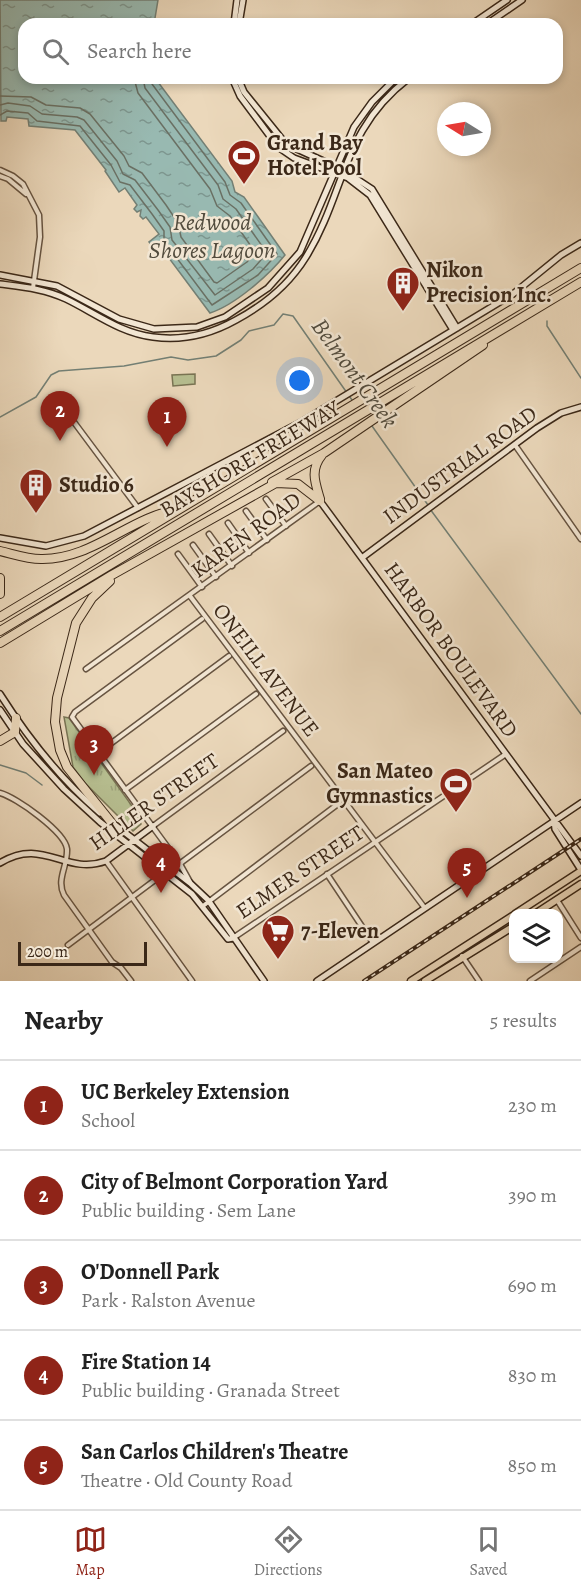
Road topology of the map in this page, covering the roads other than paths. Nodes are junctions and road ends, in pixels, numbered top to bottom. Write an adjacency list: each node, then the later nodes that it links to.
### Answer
1 (237, 0): 5 (main road)
2 (243, 0): 6 (main road)
3 (507, 0): 7 (main road)
4 (522, 0): 8 (main road)
5 (235, 18)
6 (240, 18)
7 (481, 18)
8 (496, 18)
9 (235, 84): 14 (main road)
10 (241, 84): 14 (main road)
11 (390, 84): 14 (main road)
12 (402, 84): 15 (main road)
13 (0, 170): 17 (street)
14 (334, 170): 15 (main road); 21 (main road)
15 (342, 172): 24 (main road); 26 (main road)
16 (0, 176): 17 (street)
17 (28, 195): 21 (street)
18 (581, 243): 26 (main road)
19 (581, 268): 34 (highway, BAYSHORE FREEWAY)
20 (0, 275): 21 (main road)
21 (35, 280): 24 (street)
22 (581, 282): 25 (highway, BAYSHORE FREEWAY)
23 (0, 284): 24 (main road)
24 (33, 288)
25 (520, 318): 30 (highway); 57 (highway, BAYSHORE FREEWAY)
26 (455, 329): 33 (main road)
27 (62, 406): 33 (street)
28 (581, 407): 29 (main road, INDUSTRIAL ROAD)
29 (515, 445): 41 (street); 47 (main road, INDUSTRIAL ROAD)
30 (324, 453): 32 (highway); 35 (highway)
31 (266, 499): 38 (street)
32 (320, 501): 35 (highway); 38 (street, KAREN ROAD); 47 (main road, HARBOR BOULEVARD)
33 (138, 508): 40 (main road)
34 (184, 508): 44 (highway); 55 (highway, BAYSHORE FREEWAY)
35 (234, 508): 49 (highway)
36 (246, 511): 42 (street)
37 (228, 523): 45 (street)
38 (286, 526): 42 (street, KAREN ROAD)
39 (209, 534): 48 (street)
40 (0, 538)
41 (581, 538)
42 (267, 540): 45 (street, KAREN ROAD)
43 (193, 545): 50 (street)
44 (0, 550)
45 (249, 553): 48 (street, KAREN ROAD)
46 (178, 554): 52 (street)
47 (363, 557): 69 (main road, HARBOR BOULEVARD)
48 (232, 566): 50 (street, KAREN ROAD)
49 (127, 567): 58 (highway); 76 (highway)
50 (216, 577): 52 (street, KAREN ROAD)
51 (0, 578): 53 (highway)
52 (202, 587): 54 (street, KAREN ROAD)
53 (0, 594)
54 (190, 596): 60 (street, KAREN ROAD); 79 (street, ONEILL AVENUE)
55 (0, 616)
56 (202, 619): 68 (street)
57 (0, 631)
58 (0, 643)
59 (229, 656): 68 (street)
60 (86, 669)
61 (0, 694): 64 (main road)
62 (256, 694): 71 (street)
63 (0, 710): 66 (main road)
64 (16, 718): 66 (highway); 76 (main road)
65 (283, 730): 77 (street, HILLER STREET)
66 (15, 732): 67 (highway); 80 (main road)
67 (0, 741)
68 (98, 753): 71 (street)
69 (506, 754): 75 (main road, HARBOR BOULEVARD); 79 (street, ELMER STREET)
70 (311, 766): 85 (street)
71 (125, 790): 77 (street)
72 (0, 793): 82 (street)
73 (581, 803): 75 (main road)
74 (338, 804): 94 (street)
75 (554, 820): 81 (main road, HARBOR BOULEVARD); 86 (main road, HARBOR BOULEVARD); 97 (main road)
76 (111, 822): 78 (main road)
77 (153, 826): 78 (main road, HILLER STREET); 85 (street)
78 (134, 839): 80 (main road, HILLER STREET); 87 (main road)
79 (374, 841): 89 (street, ELMER STREET); 97 (street, ONEILL AVENUE)
80 (128, 844): 83 (main road, HILLER STREET); 88 (main road)
81 (581, 856)
82 (66, 861): 83 (main road, HILLER STREET); 84 (main road, HILLER STREET); 102 (street)
83 (106, 861): 93 (street)
84 (0, 863)
85 (180, 864): 87 (street); 91 (street)
86 (581, 870): 98 (main road)
87 (174, 871): 90 (street); 91 (main road)
88 (162, 872): 90 (main road); 93 (street)
89 (327, 874): 103 (street, ELMER STREET); 105 (street)
90 (170, 878): 96 (main road)
91 (190, 883): 94 (main road)
92 (581, 884): 95 (main road)
93 (132, 896): 102 (street); 111 (street)
94 (208, 900): 96 (street); 103 (main road)
95 (557, 900): 99 (main road); 104 (street)
96 (203, 906): 103 (main road)
97 (424, 908): 105 (main road)
98 (522, 909)
99 (543, 909)
100 (509, 917): 108 (main road)
101 (509, 928): 109 (main road)
102 (89, 930): 106 (street); 110 (street)
103 (233, 938): 112 (main road)
104 (581, 938)
105 (373, 943): 113 (main road)
106 (68, 945)
107 (581, 948): 117 (street)
108 (458, 950): 109 (street); 114 (main road)
109 (463, 957): 115 (main road); 116 (street)
110 (131, 981)
111 (192, 981)
112 (264, 981)
113 (317, 981)
114 (412, 981)
115 (425, 981)
116 (479, 981)
117 (530, 981)

